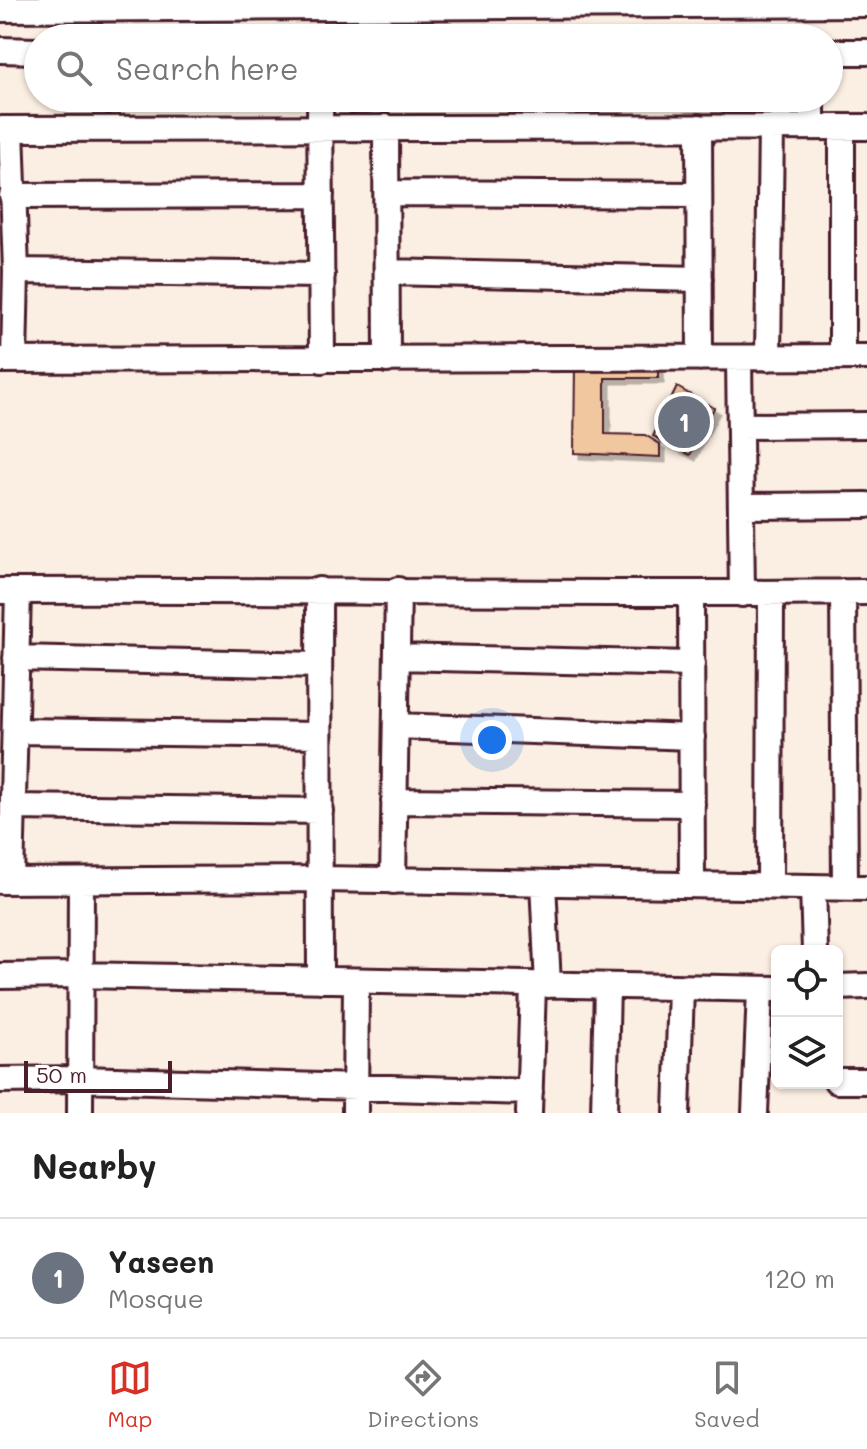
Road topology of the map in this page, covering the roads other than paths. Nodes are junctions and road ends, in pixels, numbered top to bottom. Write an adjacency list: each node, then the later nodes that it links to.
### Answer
1 (512, 2): 2 (street); 4 (street)
2 (792, 2): 3 (street)
3 (867, 4)
4 (0, 9)
5 (0, 50): 6 (street)
6 (24, 51)
7 (843, 52): 8 (street)
8 (867, 52)
9 (320, 112): 11 (street)
10 (812, 112): 15 (street)
11 (321, 127): 12 (street); 18 (street); 20 (street)
12 (386, 127): 13 (street); 19 (street)
13 (699, 127): 14 (street); 21 (street)
14 (771, 127): 15 (street); 31 (street)
15 (812, 127): 16 (street)
16 (842, 127): 17 (street); 27 (street)
17 (867, 127)
18 (6, 129): 22 (street)
19 (387, 193): 21 (street); 24 (street)
20 (321, 195): 22 (street); 25 (street)
21 (699, 195): 26 (street)
22 (12, 196): 23 (street)
23 (16, 271): 25 (street); 32 (street)
24 (387, 272): 26 (street); 34 (street)
25 (322, 275): 33 (street)
26 (700, 279): 29 (street)
27 (842, 357): 28 (street); 31 (street)
28 (867, 357)
29 (700, 358): 30 (street); 34 (street)
30 (739, 358): 31 (street); 36 (street)
31 (768, 358)
32 (7, 360): 33 (street)
33 (322, 360): 34 (street)
34 (387, 360)
35 (867, 425): 36 (street)
36 (740, 426): 38 (street)
37 (867, 505): 38 (street)
38 (741, 506): 45 (street)
39 (319, 590): 40 (street); 41 (street); 49 (street)
40 (398, 590): 43 (street); 46 (street)
41 (9, 591): 47 (street)
42 (855, 592): 44 (street); 66 (street)
43 (691, 593): 45 (street); 48 (street)
44 (771, 593): 45 (street); 64 (street)
45 (742, 594)
46 (397, 657): 48 (street); 50 (street)
47 (16, 658): 49 (street); 51 (street)
48 (692, 664): 53 (street)
49 (319, 665): 52 (street)
50 (396, 726): 53 (street); 54 (street)
51 (15, 731): 52 (street); 56 (street)
52 (319, 735): 57 (street)
53 (692, 737): 55 (street)
54 (394, 801): 55 (street); 61 (street)
55 (692, 804): 63 (street)
56 (13, 807): 57 (street); 59 (street)
57 (320, 811): 58 (street)
58 (320, 879): 60 (street); 61 (street); 70 (street)
59 (5, 881): 60 (street)
60 (81, 881): 68 (street)
61 (393, 881): 62 (street)
62 (543, 883): 63 (street); 72 (street)
63 (692, 885): 64 (street)
64 (770, 886): 65 (street)
65 (813, 887): 66 (street); 67 (street)
66 (856, 887)
67 (815, 945)
68 (79, 975): 69 (street); 70 (street); 78 (street)
69 (0, 976)
70 (320, 980): 71 (street)
71 (356, 981): 72 (street); 83 (street)
72 (540, 985): 73 (street); 84 (street)
73 (607, 986): 76 (street); 87 (street)
74 (867, 986): 75 (street)
75 (843, 987)
76 (681, 988): 77 (street); 88 (street)
77 (768, 990): 80 (street)
78 (80, 1079): 79 (street); 83 (street); 85 (street)
79 (0, 1080)
80 (767, 1080): 89 (street)
81 (843, 1081): 82 (street)
82 (867, 1081)
83 (356, 1087): 84 (street); 86 (street)
84 (530, 1102)
85 (80, 1113)
86 (355, 1113)
87 (604, 1113)
88 (677, 1113)
89 (755, 1113)

